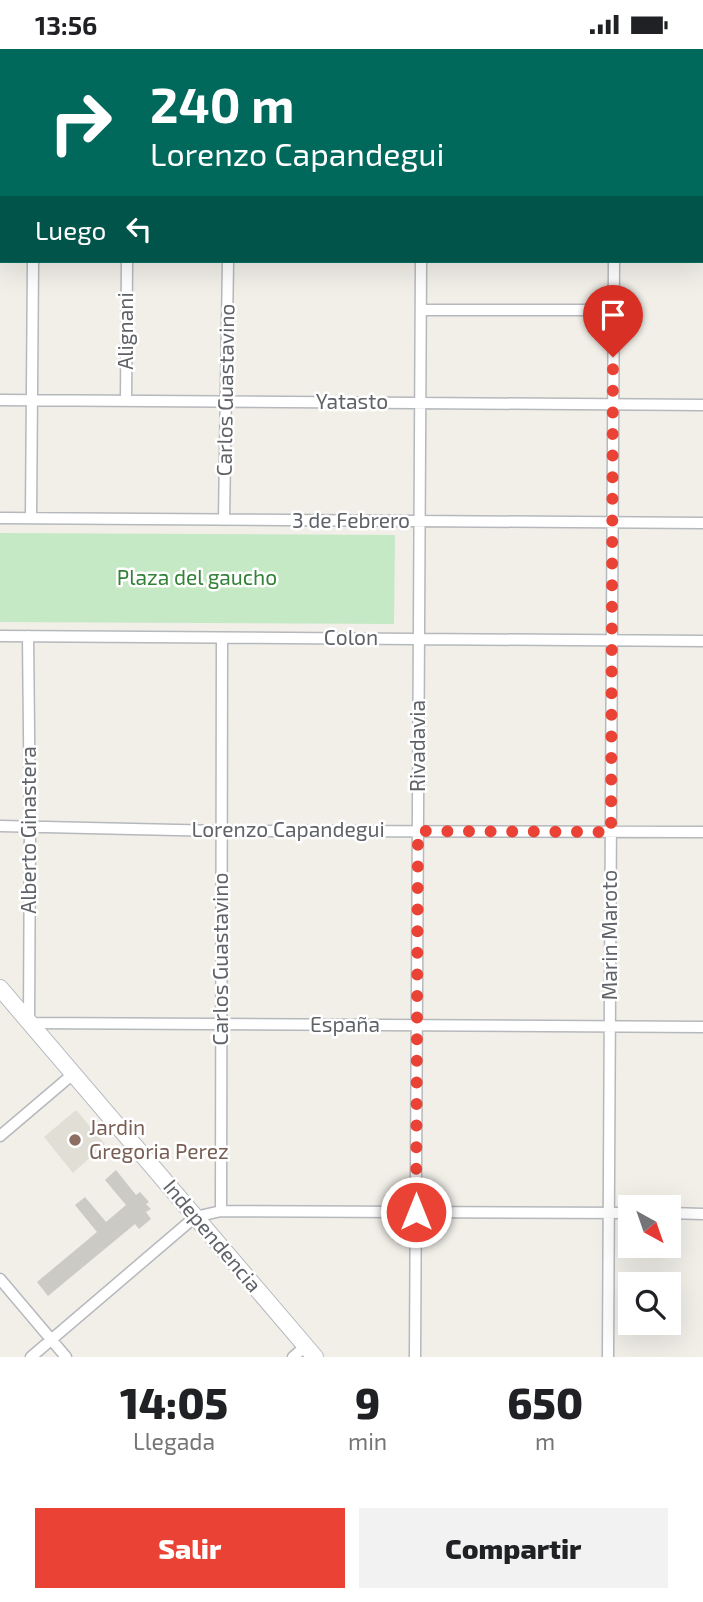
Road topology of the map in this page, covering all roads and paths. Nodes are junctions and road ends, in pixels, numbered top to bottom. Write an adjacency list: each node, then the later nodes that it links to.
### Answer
1 (33, 263): 9 (street)
2 (127, 263): 10 (street, Alignani)
3 (228, 263): 11 (street, Carlos Guastavino)
4 (421, 263): 6 (street, Rivadavia)
5 (614, 263): 7 (street, Marin Maroto)
6 (421, 310): 7 (street); 12 (street, Rivadavia)
7 (613, 310): 13 (street, Marin Maroto)
8 (0, 400): 9 (street, Yatasto)
9 (32, 401): 10 (street, Yatasto); 16 (street)
10 (125, 401): 11 (street, Yatasto)
11 (228, 402): 12 (street, Yatasto); 17 (street, Carlos Guastavino)
12 (420, 403): 13 (street, Yatasto); 18 (street, Rivadavia)
13 (613, 404): 14 (street, Yatasto); 19 (street, Marin Maroto)
14 (703, 405)
15 (0, 518): 16 (street, 3 de Febrero)
16 (31, 518): 17 (street, 3 de Febrero)
17 (224, 520): 18 (street, 3 de Febrero)
18 (419, 521): 19 (street, 3 de Febrero); 24 (street, Rivadavia)
19 (612, 522): 20 (street, 3 de Febrero); 25 (street, Marin Maroto)
20 (703, 523)
21 (0, 636): 22 (street, Colon)
22 (27, 636): 23 (street, Colon); 28 (street, Alberto Ginastera)
23 (222, 638): 24 (street, Colon); 29 (street, Carlos Guastavino)
24 (419, 639): 25 (street, Colon); 30 (street, Rivadavia)
25 (612, 640): 26 (street, Colon); 31 (street, Marin Maroto)
26 (703, 641)
27 (0, 826): 28 (street, Lorenzo Capandegui)
28 (30, 826): 29 (street, Lorenzo Capandegui); 34 (street, Alberto Ginastera)
29 (222, 831): 30 (street, Lorenzo Capandegui); 35 (street, Carlos Guastavino)
30 (418, 831): 31 (street, Lorenzo Capandegui); 36 (street, Rivadavia)
31 (611, 832): 32 (street, Lorenzo Capandegui); 37 (street, Marin Maroto)
32 (703, 832)
33 (0, 988): 34 (main road, Independencia)
34 (29, 1023): 35 (street, España); 39 (main road, Independencia)
35 (221, 1024): 36 (street, España); 41 (street, Carlos Guastavino)
36 (417, 1025): 37 (street, España); 42 (street, Rivadavia)
37 (610, 1026): 38 (street, España); 43 (street, Marin Maroto)
38 (703, 1027)
39 (74, 1074): 40 (street); 47 (main road, Independencia)
40 (0, 1136)
41 (221, 1211): 42 (street); 47 (street)
42 (416, 1212): 43 (street); 53 (street, Rivadavia)
43 (609, 1213): 44 (street); 54 (street, Marin Maroto)
44 (618, 1213)
45 (681, 1213): 46 (street)
46 (703, 1214)
47 (195, 1217): 49 (street); 50 (main road, Independencia)
48 (0, 1279): 49 (street)
49 (52, 1340): 51 (street); 52 (street)
50 (304, 1353)
51 (31, 1357)
52 (66, 1357)
53 (415, 1357)
54 (608, 1357)

